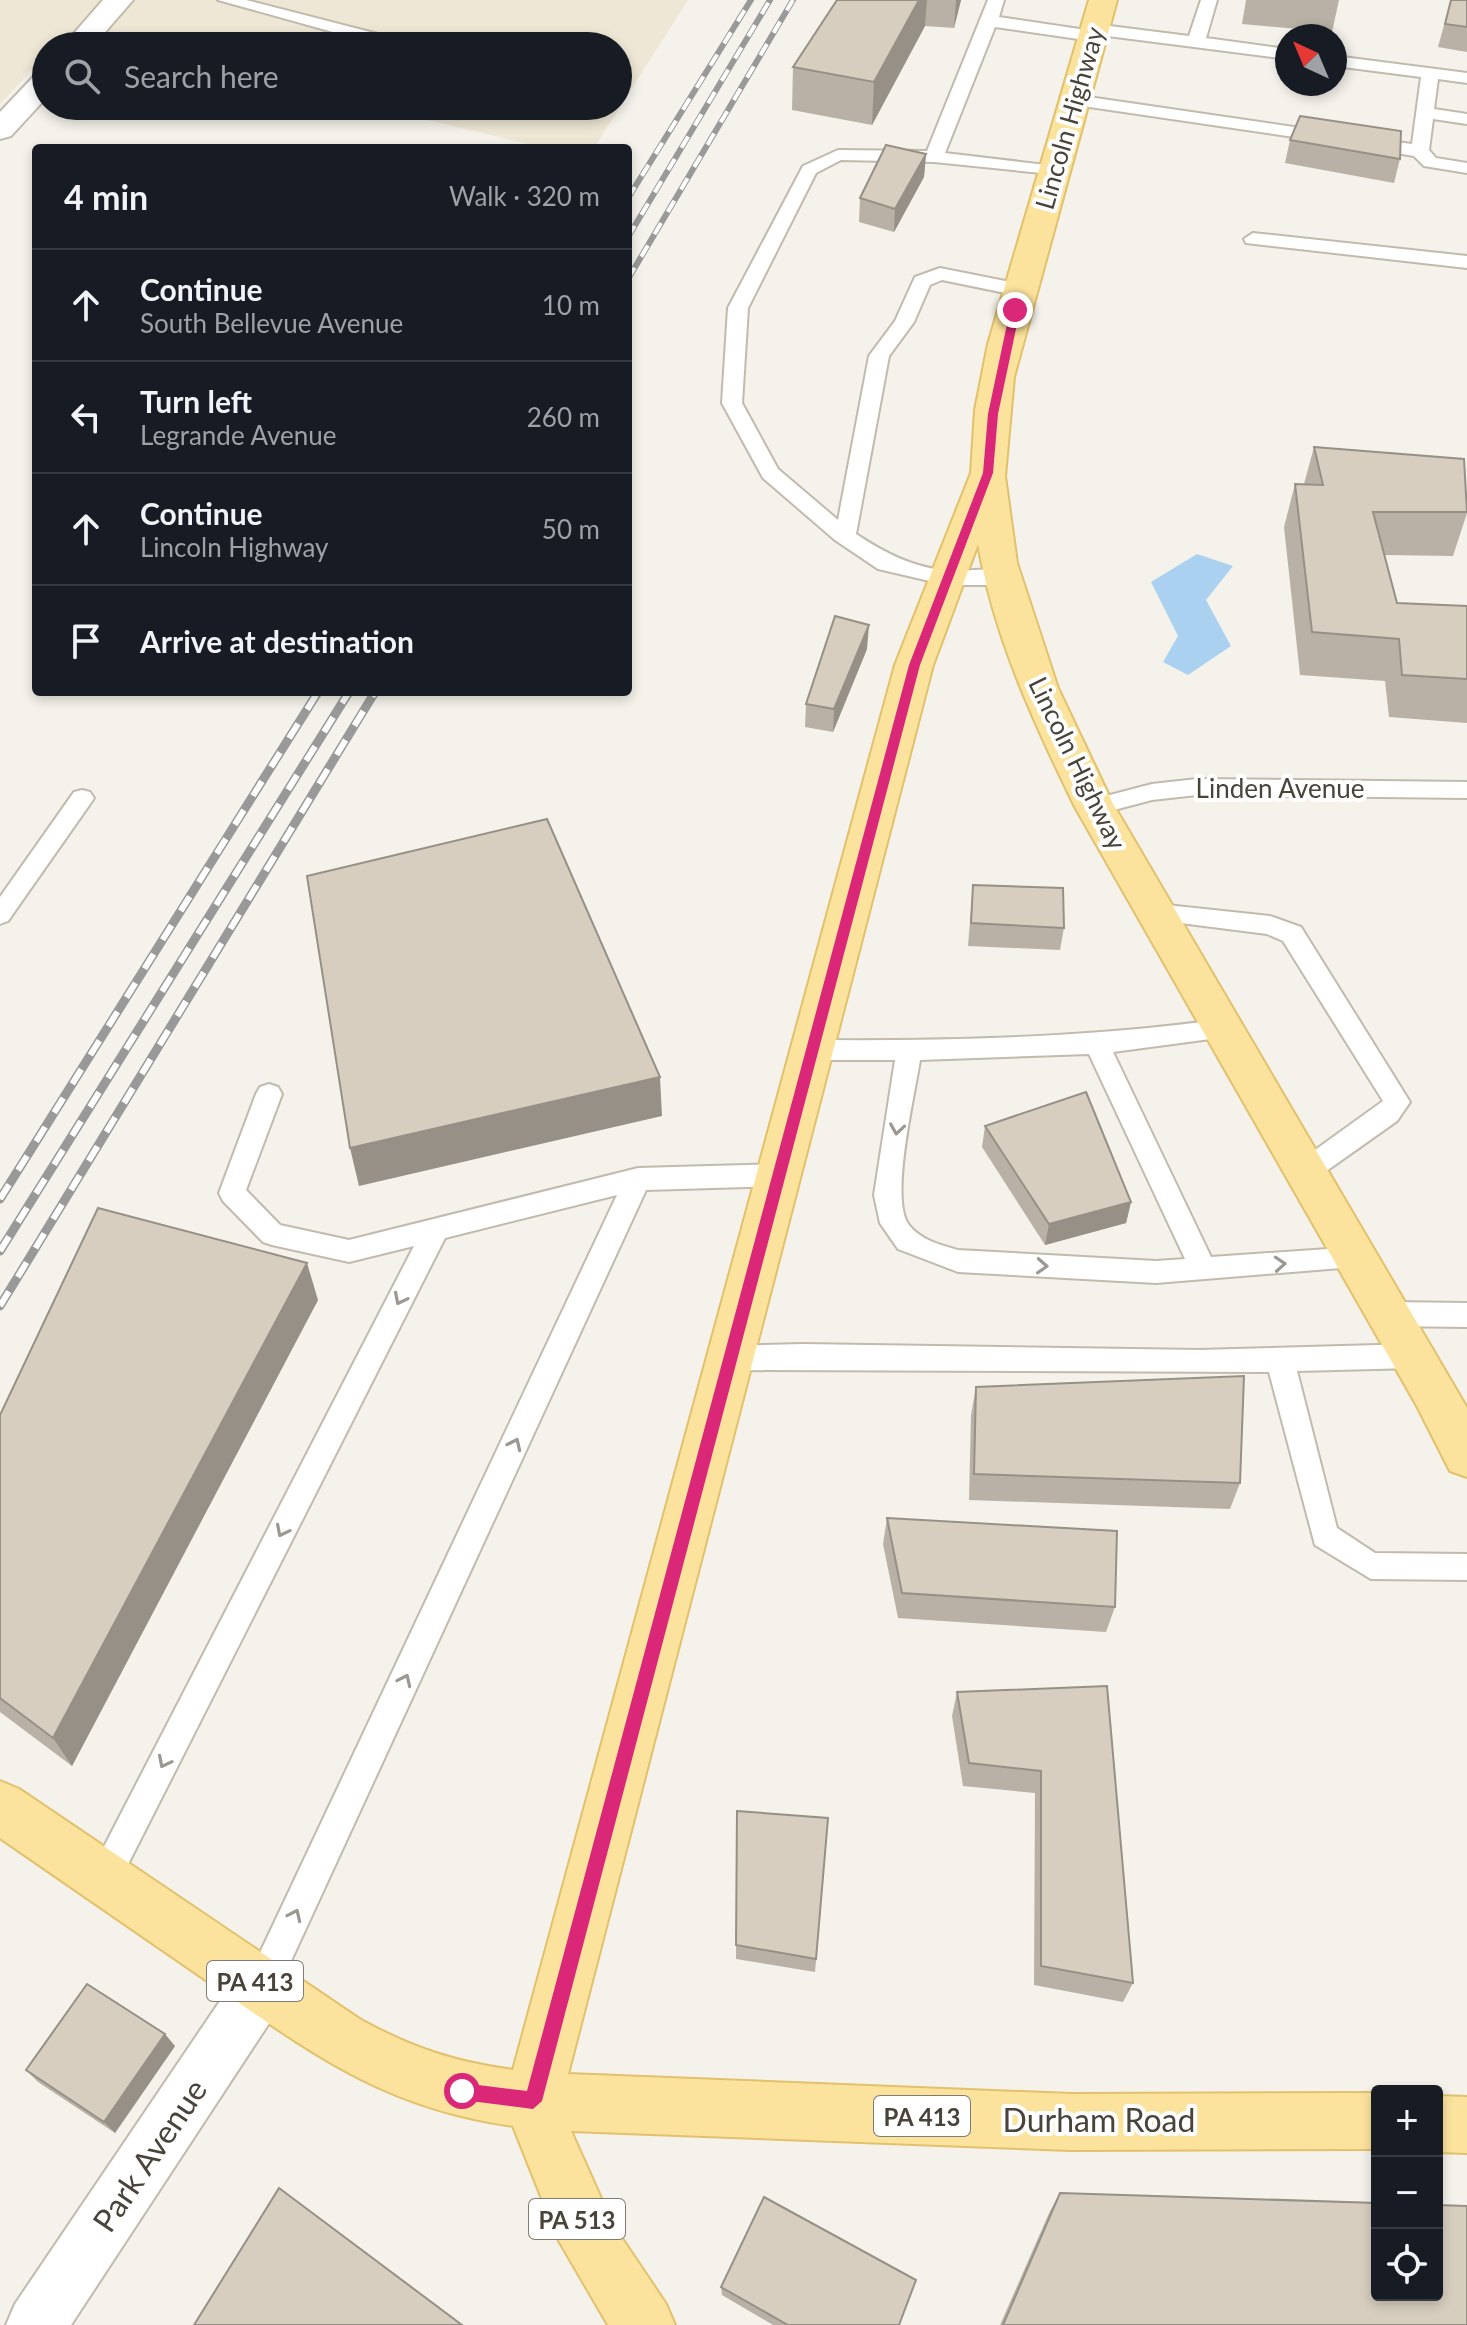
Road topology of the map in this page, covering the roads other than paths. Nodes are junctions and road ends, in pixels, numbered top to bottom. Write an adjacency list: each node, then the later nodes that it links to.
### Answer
1 (119, 0): 7 (street)
2 (226, 0): 8 (lane)
3 (996, 0): 5 (lane)
4 (1209, 0): 9 (lane)
5 (989, 21): 6 (lane); 20 (lane)
6 (1097, 22): 9 (lane); 15 (main road, Lincoln Highway)
7 (90, 32)
8 (349, 32)
9 (1196, 42): 10 (lane)
10 (1275, 52)
11 (1347, 63): 12 (lane)
12 (1430, 73): 13 (lane); 16 (lane)
13 (1467, 78)
14 (32, 95): 18 (street)
15 (1075, 100): 19 (lane); 22 (main road, Lincoln Highway)
16 (1427, 113): 17 (lane); 19 (lane)
17 (1467, 119)
18 (0, 130)
19 (1420, 151): 21 (lane)
20 (934, 157): 22 (lane); 27 (lane)
21 (1467, 168)
22 (1055, 171): 25 (main road, Lincoln Highway)
23 (1253, 239): 24 (lane)
24 (1467, 262)
25 (1020, 290): 26 (main road, Lincoln Highway); 27 (lane)
26 (988, 473): 28 (main road); 29 (main road, Lincoln Highway)
27 (845, 537): 28 (lane)
28 (947, 578): 29 (lane); 37 (main road)
29 (1003, 578): 32 (main road, Lincoln Highway)
30 (1467, 790): 32 (lane, Linden Avenue)
31 (82, 798): 34 (lane)
32 (1095, 807): 33 (main road, Lincoln Highway)
33 (1157, 913): 35 (main road, Lincoln Highway); 40 (lane)
34 (0, 915)
35 (1224, 1029): 36 (lane); 40 (main road, Lincoln Highway)
36 (1097, 1045): 38 (lane); 45 (lane)
37 (812, 1050): 38 (lane); 41 (main road)
38 (909, 1052): 45 (lane, one-way to 45)
39 (269, 1094): 43 (lane)
40 (1306, 1171): 44 (main road, Lincoln Highway)
41 (779, 1175): 42 (lane); 49 (main road)
42 (638, 1179): 43 (lane); 55 (lane, one-way to 42)
43 (436, 1230): 54 (lane, one-way to 54)
44 (1357, 1258): 45 (lane, one-way to 44); 46 (main road, Lincoln Highway)
45 (1203, 1269)
46 (1390, 1314): 47 (lane); 48 (main road, Lincoln Highway)
47 (1467, 1315)
48 (1414, 1356): 50 (lane); 51 (main road, Lincoln Highway)
49 (730, 1358): 50 (lane); 56 (main road)
50 (1280, 1360): 52 (lane)
51 (1467, 1456)
52 (1467, 1567)
53 (0, 1807): 54 (main road, PA 413)
54 (104, 1879): 55 (main road, PA 413)
55 (262, 1986): 56 (main road, PA 413); 60 (street, Park Avenue)
56 (533, 2101): 57 (main road, Durham Road / PA 413); 61 (main road, PA 513)
57 (1371, 2121)
58 (1443, 2124): 59 (main road)
59 (1467, 2125)
60 (36, 2325)
61 (645, 2325)

